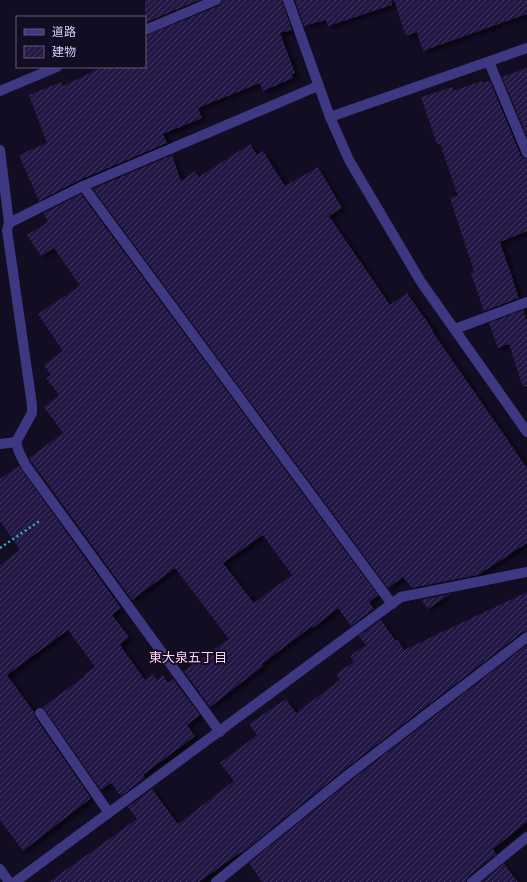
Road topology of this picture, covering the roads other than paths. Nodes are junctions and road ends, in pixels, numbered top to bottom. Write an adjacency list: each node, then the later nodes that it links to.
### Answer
1 (216, 0): 3 (street)
2 (288, 0): 7 (street)
3 (146, 30)
4 (527, 48): 5 (street)
5 (489, 62): 9 (street); 11 (street)
6 (55, 68): 8 (street)
7 (318, 86): 9 (street); 12 (street)
8 (0, 91)
9 (330, 117): 15 (street)
10 (0, 150): 13 (street)
11 (527, 153)
12 (83, 186): 13 (street); 20 (street)
13 (9, 223): 17 (street)
14 (527, 302): 15 (street)
15 (455, 329): 16 (street)
16 (527, 432)
17 (16, 442): 18 (street); 23 (street)
18 (0, 444)
19 (527, 572): 20 (street)
20 (392, 604): 23 (street)
21 (527, 637): 29 (street)
22 (40, 713): 24 (street)
23 (220, 732): 24 (street)
24 (109, 813): 28 (street)
25 (527, 837): 30 (street)
26 (0, 870): 27 (street)
27 (9, 882)
28 (15, 882)
29 (216, 882)
30 (472, 882)

